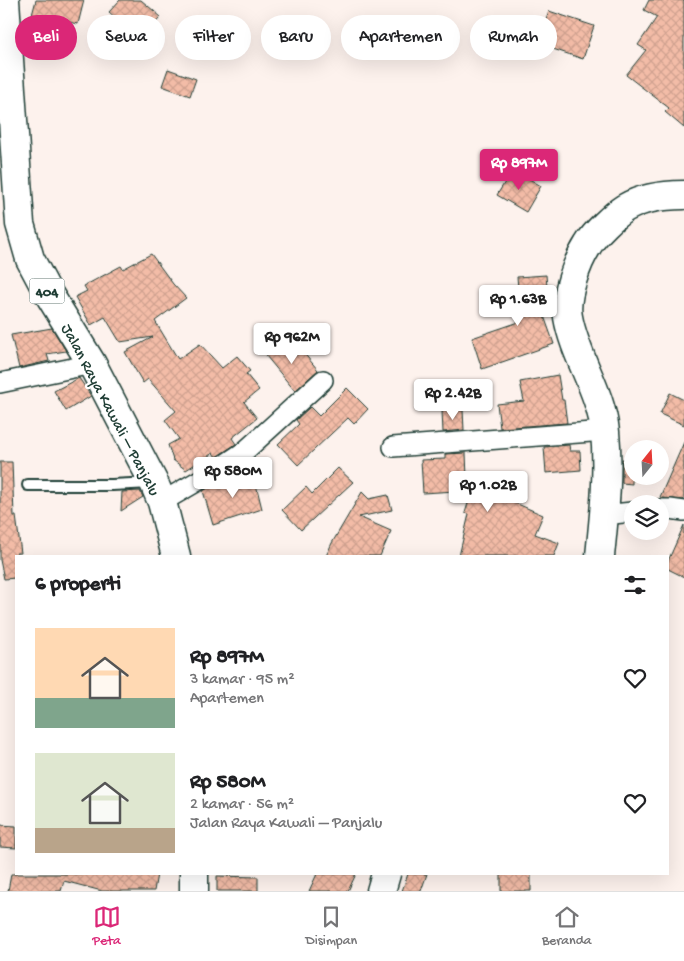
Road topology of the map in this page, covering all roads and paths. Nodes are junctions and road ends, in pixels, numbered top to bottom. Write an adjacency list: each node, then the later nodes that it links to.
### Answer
1 (5, 0): 3 (main road, Jalan Raya Kawali – Panjalu / 404)
2 (684, 195): 6 (main road)
3 (92, 364): 5 (street); 9 (main road, Jalan Raya Kawali – Panjalu / 404)
4 (323, 380): 9 (street)
5 (0, 383)
6 (605, 431): 7 (street); 13 (main road)
7 (393, 447)
8 (28, 485): 9 (lane)
9 (158, 493): 14 (main road, Jalan Raya Kawali – Panjalu / 404)
10 (669, 510): 11 (street)
11 (684, 511)
12 (624, 513): 13 (street)
13 (604, 515): 15 (main road)
14 (176, 555)
15 (600, 555)
16 (194, 875): 18 (main road)
17 (386, 875): 19 (main road)
18 (194, 891)
19 (381, 891)

